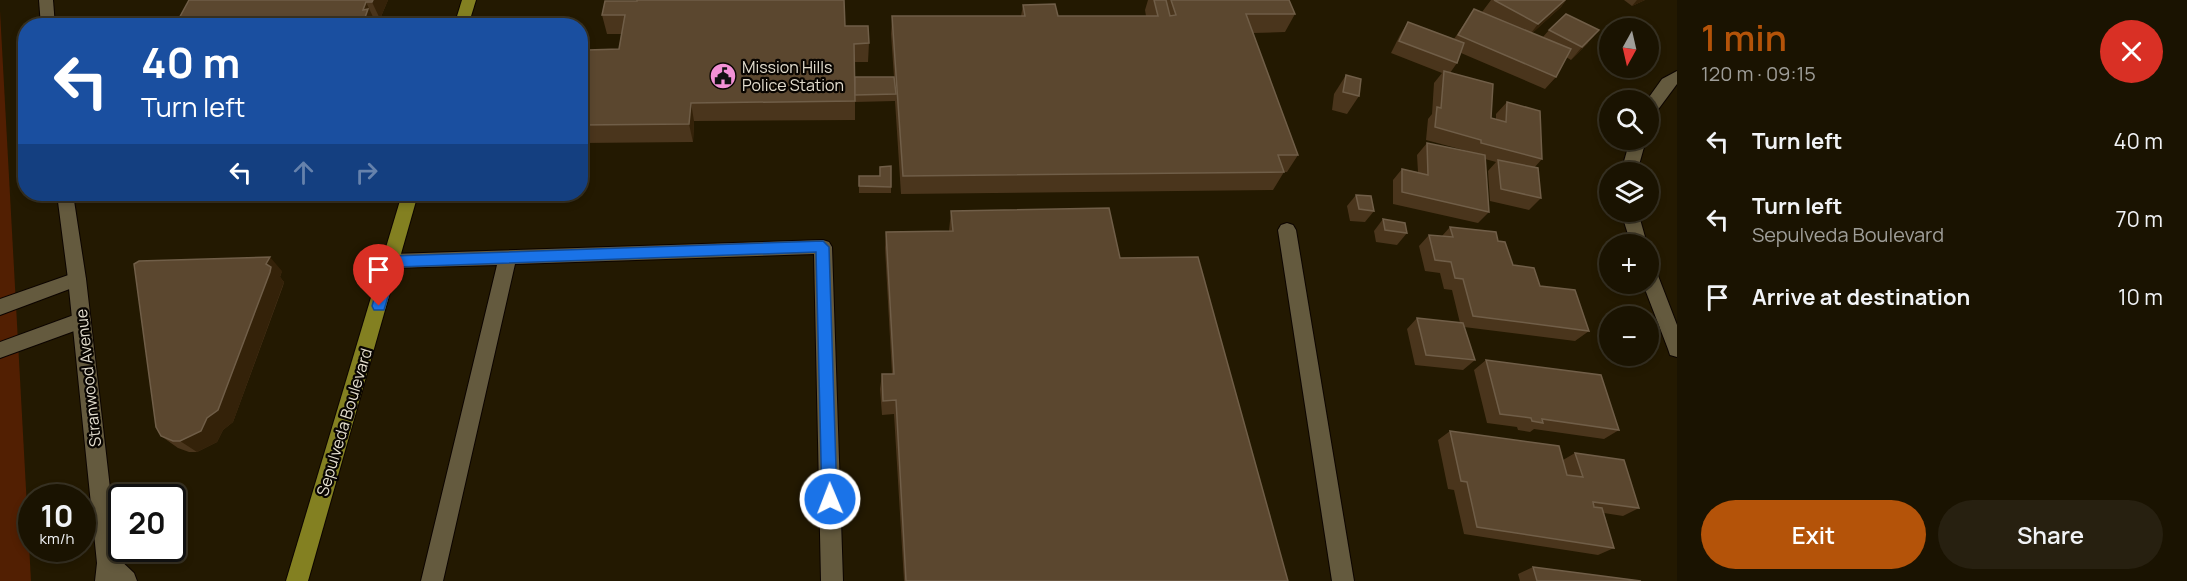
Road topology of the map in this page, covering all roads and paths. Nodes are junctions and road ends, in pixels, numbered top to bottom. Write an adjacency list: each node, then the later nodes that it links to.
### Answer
1 (46, 0): 3 (street)
2 (469, 0): 4 (main road)
3 (47, 18)
4 (463, 18)
5 (1677, 76): 6 (street)
6 (1659, 95)
7 (66, 201): 12 (street, Stranwood Avenue)
8 (408, 201): 11 (main road, Sepulveda Boulevard)
9 (1287, 230): 23 (street)
10 (508, 257): 11 (street); 21 (street); 22 (street)
11 (392, 261): 20 (main road, Sepulveda Boulevard)
12 (77, 279): 14 (street); 15 (street, Stranwood Avenue)
13 (1656, 294): 17 (street)
14 (0, 307)
15 (82, 320): 16 (street); 18 (street, Stranwood Avenue)
16 (0, 350)
17 (1677, 350)
18 (107, 572): 19 (street, Stranwood Avenue)
19 (126, 581)
20 (297, 581)
21 (432, 581)
22 (832, 581)
23 (1343, 581)

